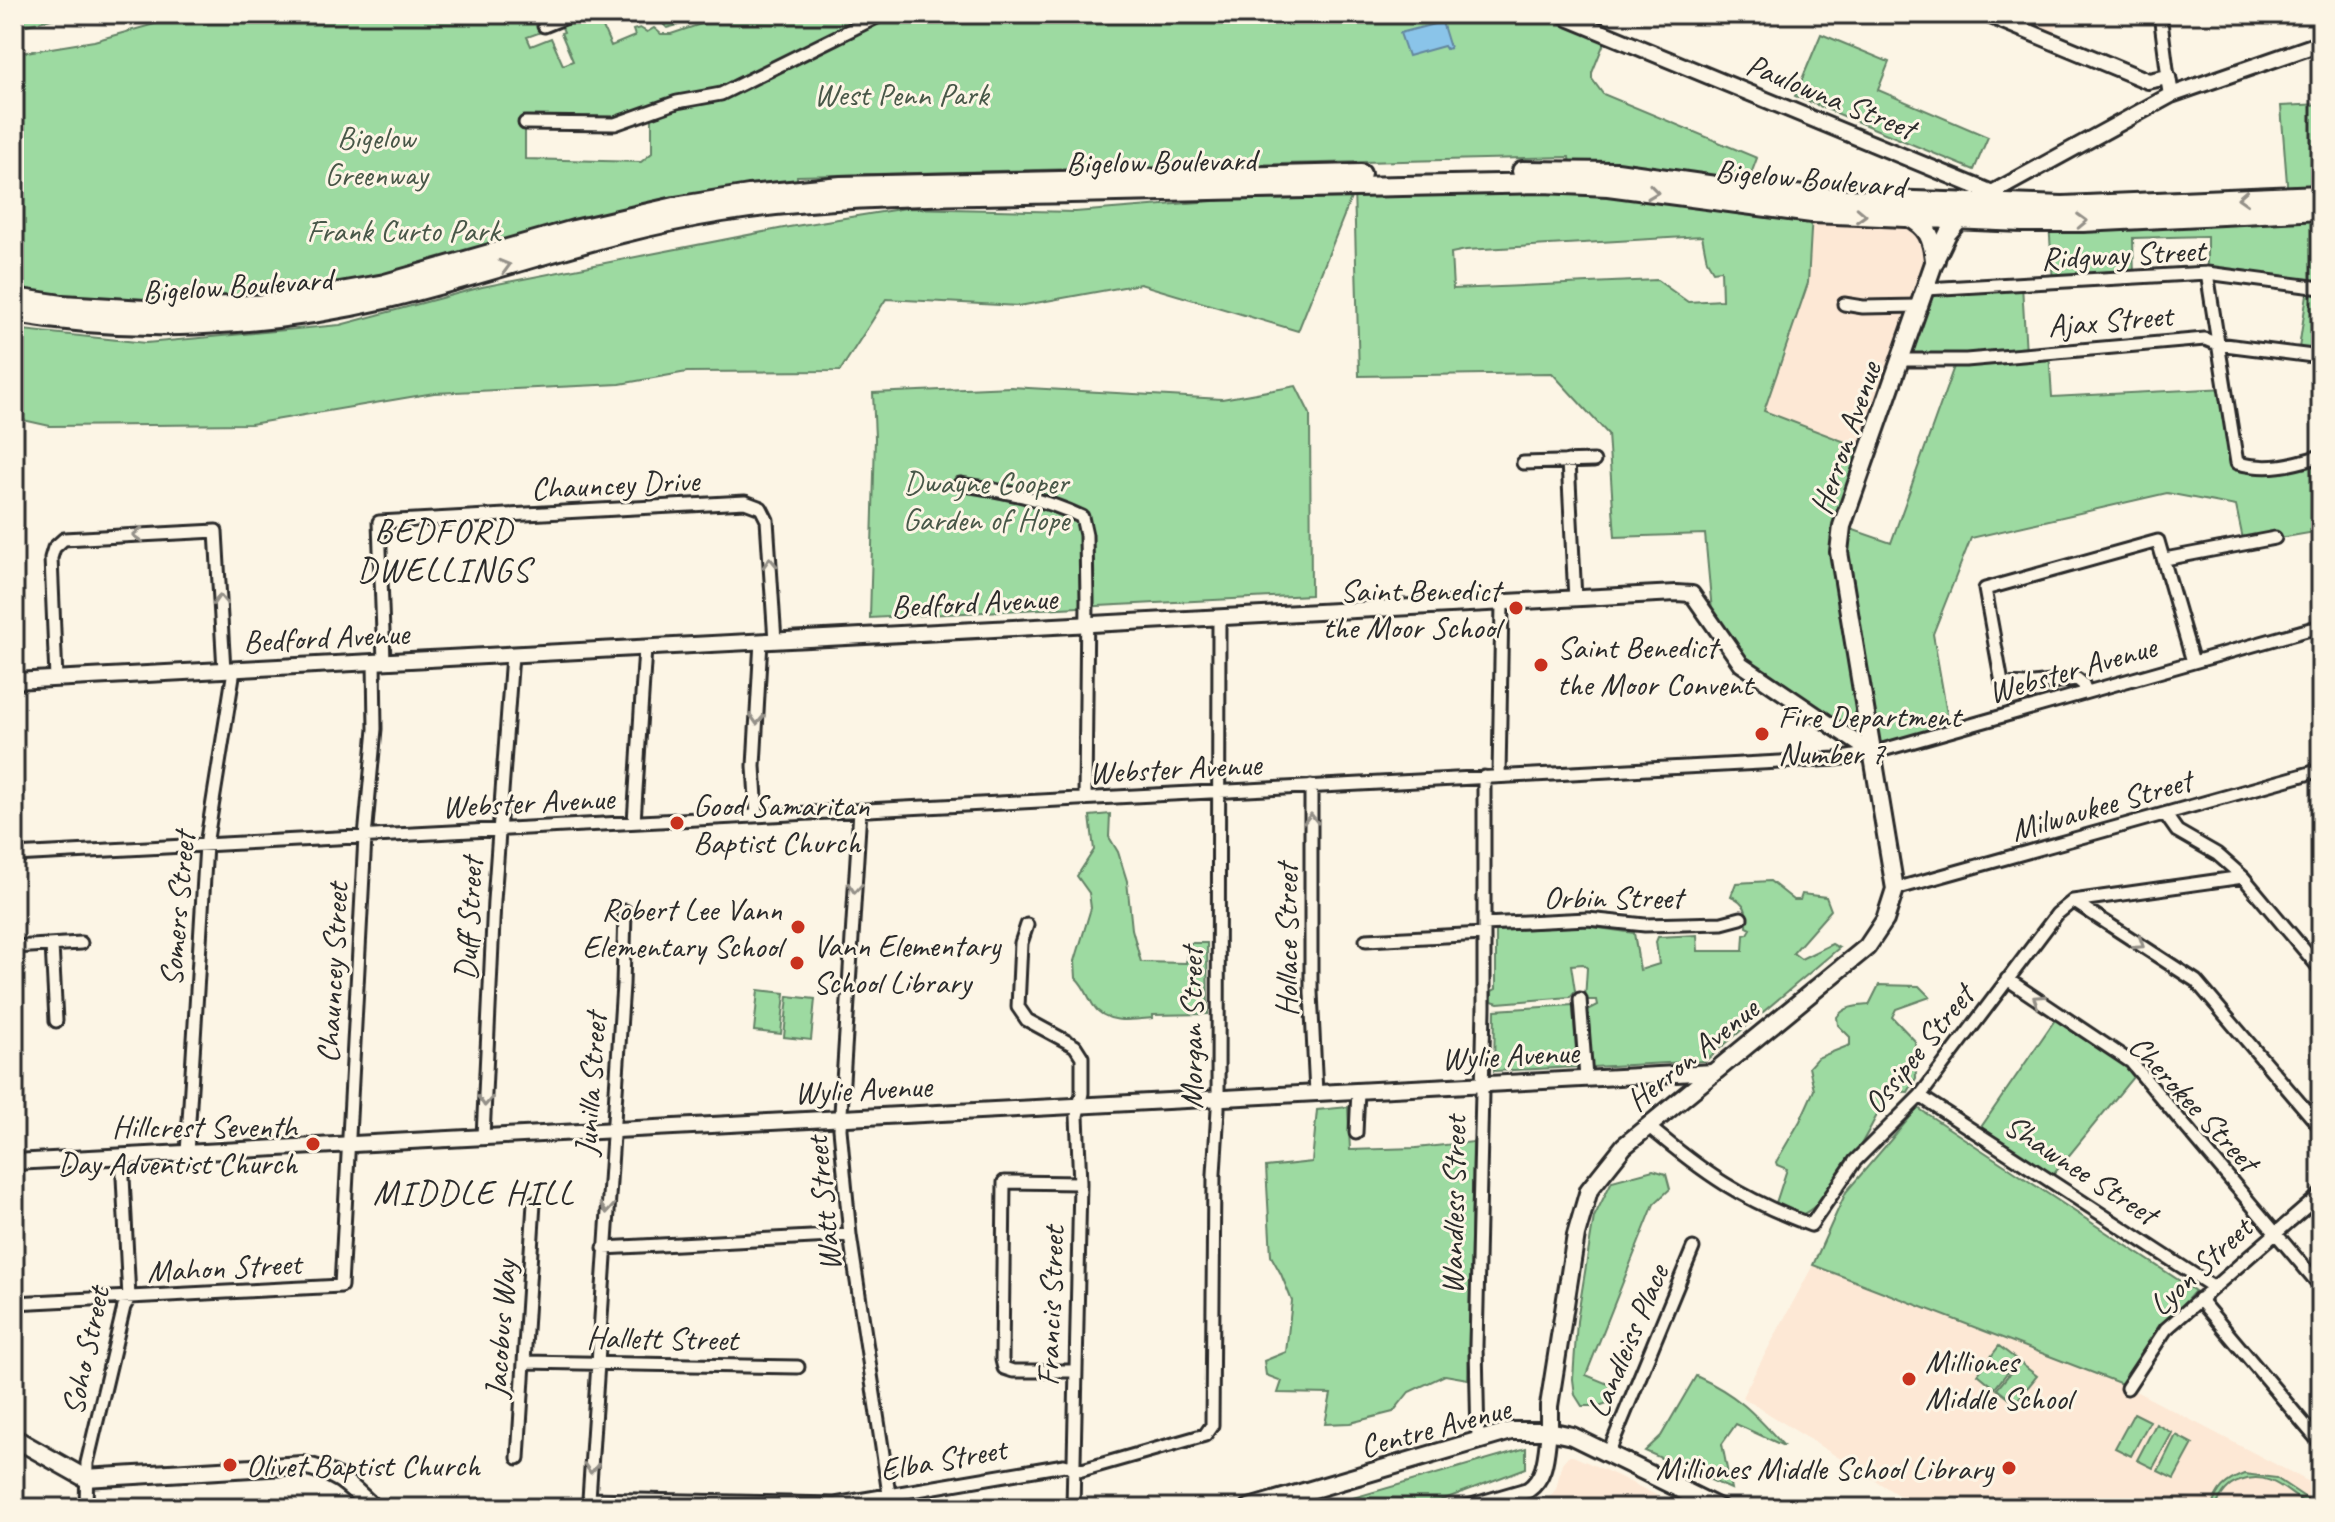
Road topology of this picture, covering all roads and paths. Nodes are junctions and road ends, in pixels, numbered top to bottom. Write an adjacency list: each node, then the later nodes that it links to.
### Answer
1 (574, 14): 6 (street)
2 (883, 14): 10 (street)
3 (1563, 14): 12 (street, Paulowna Street)
4 (1986, 14): 8 (street)
5 (2160, 14): 8 (street)
6 (544, 26)
7 (2321, 43): 9 (street, Herron Avenue)
8 (2168, 77): 9 (street)
9 (2171, 95): 12 (street, Herron Avenue)
10 (525, 123)
11 (2321, 195): 12 (main road, Bigelow Boulevard, one-way to 12)
12 (1984, 198): 15 (main road, Herron Avenue); 20 (main road, Bigelow Boulevard)
13 (2321, 210): 15 (main road, Bigelow Boulevard, one-way to 13)
14 (1909, 217): 15 (main road, Bigelow Boulevard); 16 (main road); 23 (main road, Bigelow Boulevard, one-way to 14)
15 (1960, 219): 16 (main road, Herron Avenue)
16 (1935, 260): 19 (main road, Herron Avenue)
17 (2207, 273): 18 (street, Ridgway Street); 19 (street, Ridgway Street); 24 (street)
18 (2321, 288)
19 (1926, 289): 22 (main road, Herron Avenue)
20 (14, 298)
21 (1844, 304): 22 (street)
22 (1920, 306): 26 (main road, Herron Avenue)
23 (14, 313)
24 (2217, 344): 25 (street, Ajax Street); 26 (street, Ajax Street); 27 (street)
25 (2321, 357)
26 (1901, 360): 48 (main road, Herron Avenue)
27 (2321, 456)
28 (1568, 461): 29 (street); 30 (street); 34 (street)
29 (1594, 461)
30 (1523, 463)
31 (960, 484): 37 (street)
32 (2275, 538): 33 (street)
33 (2165, 559): 43 (street); 47 (street)
34 (1575, 599): 35 (street, Bedford Avenue); 48 (street, Bedford Avenue)
35 (1502, 604): 36 (street, Bedford Avenue); 50 (street)
36 (1219, 618): 37 (street, Bedford Avenue); 53 (street, Morgan Street)
37 (1086, 624): 39 (street, Bedford Avenue); 54 (street)
38 (2321, 626): 43 (street, Webster Avenue)
39 (768, 641): 40 (street, Bedford Avenue); 42 (street, Chauncey Drive, one-way to 42); 57 (street, one-way to 57)
40 (645, 648): 41 (street, Bedford Avenue); 58 (street)
41 (512, 655): 42 (street, Bedford Avenue); 59 (street, Duff Street)
42 (379, 662): 44 (street, Bedford Avenue); 60 (street, Chauncey Street)
43 (2193, 662): 47 (street, Webster Avenue)
44 (229, 670): 45 (street, Bedford Avenue); 45 (street, Somers Street, one-way to 45); 61 (street, Somers Street)
45 (56, 679): 46 (street, Bedford Avenue)
46 (14, 681)
47 (2086, 692): 48 (street, Webster Avenue)
48 (1872, 753): 50 (street, Webster Avenue); 64 (main road, Herron Avenue)
49 (2321, 770): 56 (street, Milwaukee Street)
50 (1499, 776): 51 (street, Webster Avenue)
51 (1484, 777): 52 (street, Webster Avenue); 69 (street, Wandless Street)
52 (1311, 786): 53 (street, Webster Avenue); 82 (street, Hollace Street, one-way to 52)
53 (1219, 791): 54 (street, Webster Avenue); 84 (street, Morgan Street)
54 (1085, 799): 55 (street, Webster Avenue)
55 (860, 810): 57 (street, Webster Avenue); 86 (street, Watt Street, one-way to 86)
56 (2165, 814): 63 (street); 64 (street, Milwaukee Street)
57 (757, 816): 58 (street, Webster Avenue)
58 (634, 822): 59 (street, Webster Avenue)
59 (498, 830): 60 (street, Webster Avenue); 91 (street, Duff Street, one-way to 91)
60 (365, 837): 61 (street, Webster Avenue); 92 (street, Chauncey Street)
61 (206, 845): 62 (street, Webster Avenue); 93 (street, Somers Street)
62 (14, 855)
63 (2243, 877): 65 (street); 74 (street)
64 (1895, 889): 78 (main road, Herron Avenue)
65 (2070, 903): 75 (street, Ossipee Street); 88 (street, one-way to 88)
66 (625, 911): 89 (street, Junilla Street)
67 (1741, 918): 69 (street, Orbin Street)
68 (1027, 925): 85 (street, Francis Street)
69 (1484, 929): 70 (street, Orbin Street); 80 (street, Wandless Street)
70 (1366, 940)
71 (81, 943): 72 (street)
72 (52, 945): 73 (street); 77 (street)
73 (14, 947)
74 (2321, 970)
75 (2007, 979): 83 (street, Ossipee Street); 99 (street, Cherokee Street, one-way to 75)
76 (1580, 999): 79 (street)
77 (56, 1021)
78 (1714, 1072): 79 (street, Wylie Avenue); 87 (main road, Herron Avenue)
79 (1586, 1078): 80 (street, Wylie Avenue)
80 (1481, 1084): 81 (street, Wylie Avenue); 117 (street, Wandless Street)
81 (1358, 1091): 82 (street, Wylie Avenue); 90 (street)
82 (1316, 1093): 84 (street, Wylie Avenue)
83 (1920, 1096): 87 (street, Ossipee Street); 104 (street, Shawnee Street)
84 (1217, 1098): 85 (street, Wylie Avenue); 115 (street, Morgan Street)
85 (1079, 1106): 86 (street, Wylie Avenue); 96 (street, Francis Street)
86 (840, 1119): 89 (street, Wylie Avenue); 100 (street, Watt Street)
87 (1648, 1126): 114 (main road, Herron Avenue)
88 (2321, 1128)
89 (612, 1131): 91 (street, Wylie Avenue); 101 (street, Junilla Street, one-way to 101)
90 (1356, 1133)
91 (483, 1137): 92 (street, Wylie Avenue)
92 (348, 1145): 93 (street, Wylie Avenue); 103 (street, Chauncey Street)
93 (187, 1153): 94 (street, Wylie Avenue)
94 (122, 1157): 95 (street, Wylie Avenue); 106 (street, Soho Street)
95 (14, 1162)
96 (1080, 1183): 112 (street, Francis Street); 112 (street)
97 (2321, 1194): 99 (street, Lyon Street)
98 (534, 1203): 109 (street, Jacobus Way)
99 (2275, 1232): 104 (street, Lyon Street); 105 (street, Cherokee Street)
100 (850, 1235): 101 (street); 123 (street, Watt Street)
101 (604, 1248): 110 (street, Junilla Street)
102 (1693, 1248): 119 (street, Landleiss Place)
103 (341, 1286): 106 (street, Mahon Street)
104 (2213, 1287): 107 (street, Lyon Street)
105 (2321, 1287)
106 (129, 1298): 108 (street, Mahon Street); 122 (street, Soho Street)
107 (2199, 1299): 113 (street, Lyon Street); 118 (street)
108 (14, 1303)
109 (525, 1362): 110 (street, Hallett Street); 120 (street, Jacobus Way)
110 (597, 1362): 111 (street, Hallett Street); 124 (street, Junilla Street, one-way to 124)
111 (798, 1367)
112 (1074, 1371): 121 (street, Francis Street)
113 (2127, 1388)
114 (1549, 1431): 117 (main road, Centre Avenue); 119 (main road, Centre Avenue); 129 (street)
115 (1205, 1435): 121 (street, Elba Street)
116 (14, 1438): 122 (main road)
117 (1478, 1442): 128 (main road, Centre Avenue)
118 (2321, 1444)
119 (1608, 1454): 130 (main road, Centre Avenue)
120 (518, 1458)
121 (1073, 1467): 123 (street, Elba Street); 127 (street, Francis Street)
122 (85, 1478): 125 (street, Soho Street); 126 (main road)
123 (889, 1494): 124 (street, Elba Street)
124 (589, 1499)
125 (86, 1508)
126 (373, 1508)
127 (1073, 1508)
128 (1249, 1508)
129 (1466, 1508)
130 (1719, 1508)

